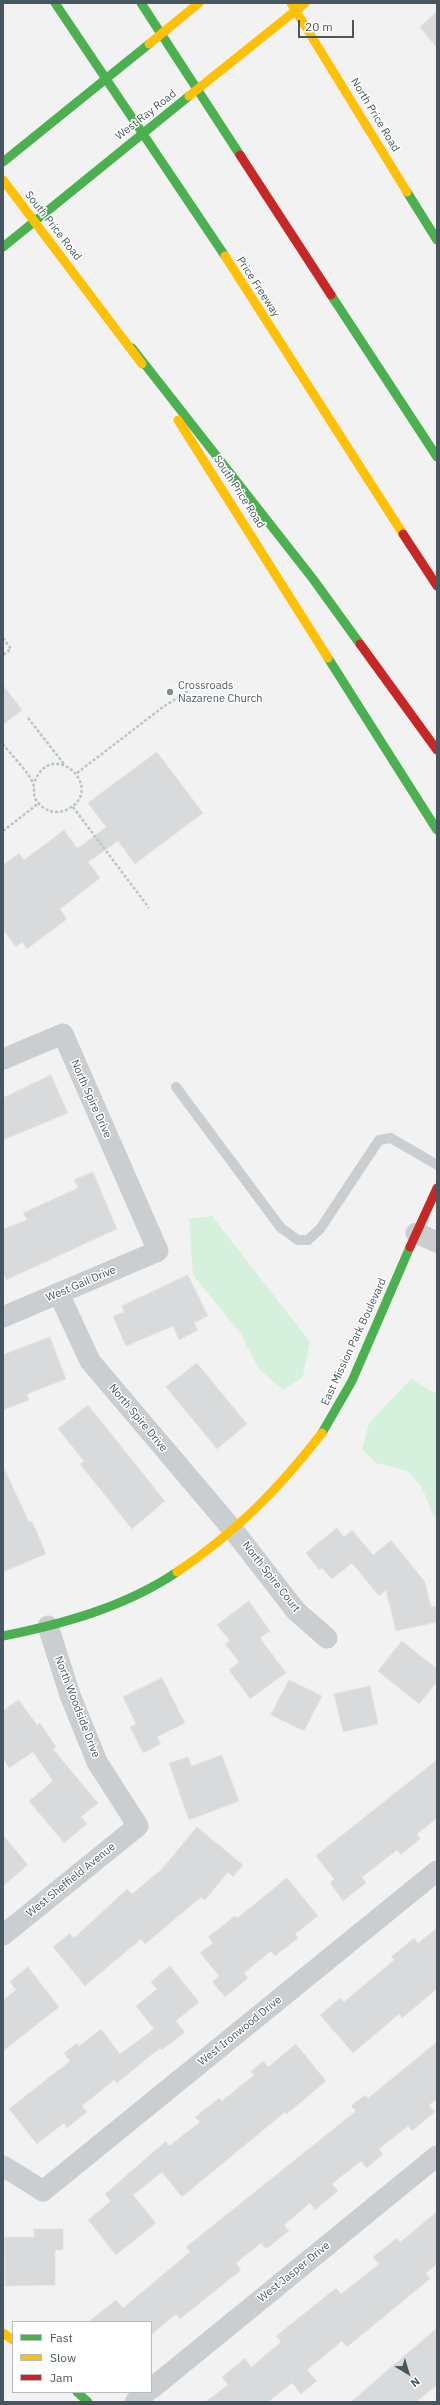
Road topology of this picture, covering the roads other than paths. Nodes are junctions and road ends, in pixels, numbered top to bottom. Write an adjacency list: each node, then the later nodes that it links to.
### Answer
1 (55, 3): 13 (main road, Price Freeway)
2 (141, 3): 12 (main road)
3 (199, 3): 6 (main road)
4 (305, 3): 5 (main road, West Ray Road)
5 (293, 7): 8 (main road, West Ray Road); 9 (main road, North Price Road)
6 (3, 162)
7 (3, 180): 8 (main road, South Price Road)
8 (35, 222): 10 (main road, West Ray Road); 11 (main road, South Price Road)
9 (437, 240)
10 (3, 247)
11 (132, 348): 14 (main road); 15 (main road, South Price Road)
12 (437, 457)
13 (437, 586)
14 (437, 750)
15 (437, 830)
16 (3, 1059): 22 (street, North Spire Drive)
17 (176, 1087): 18 (lane)
18 (437, 1165)
19 (437, 1188): 20 (main road, East Mission Park Boulevard)
20 (416, 1233): 21 (street); 25 (main road, East Mission Park Boulevard)
21 (437, 1242)
22 (158, 1251): 23 (street, West Gail Drive)
23 (59, 1294): 24 (street, West Gail Drive); 25 (street, North Spire Drive)
24 (3, 1318)
25 (234, 1531): 26 (main road, East Mission Park Boulevard); 28 (street, North Spire Court)
26 (48, 1626): 27 (main road, East Mission Park Boulevard); 29 (street, North Woodside Drive)
27 (3, 1636)
28 (327, 1638)
29 (138, 1826): 31 (street, West Sheffield Avenue)
30 (437, 1871): 33 (street, West Ironwood Drive)
31 (3, 1935)
32 (437, 2156): 36 (street, West Jasper Drive)
33 (3, 2166)
34 (3, 2333): 35 (main road)
35 (12, 2339)
36 (152, 2388)
37 (78, 2393): 39 (main road)
38 (146, 2393): 40 (street)
39 (88, 2402)
40 (135, 2402)

